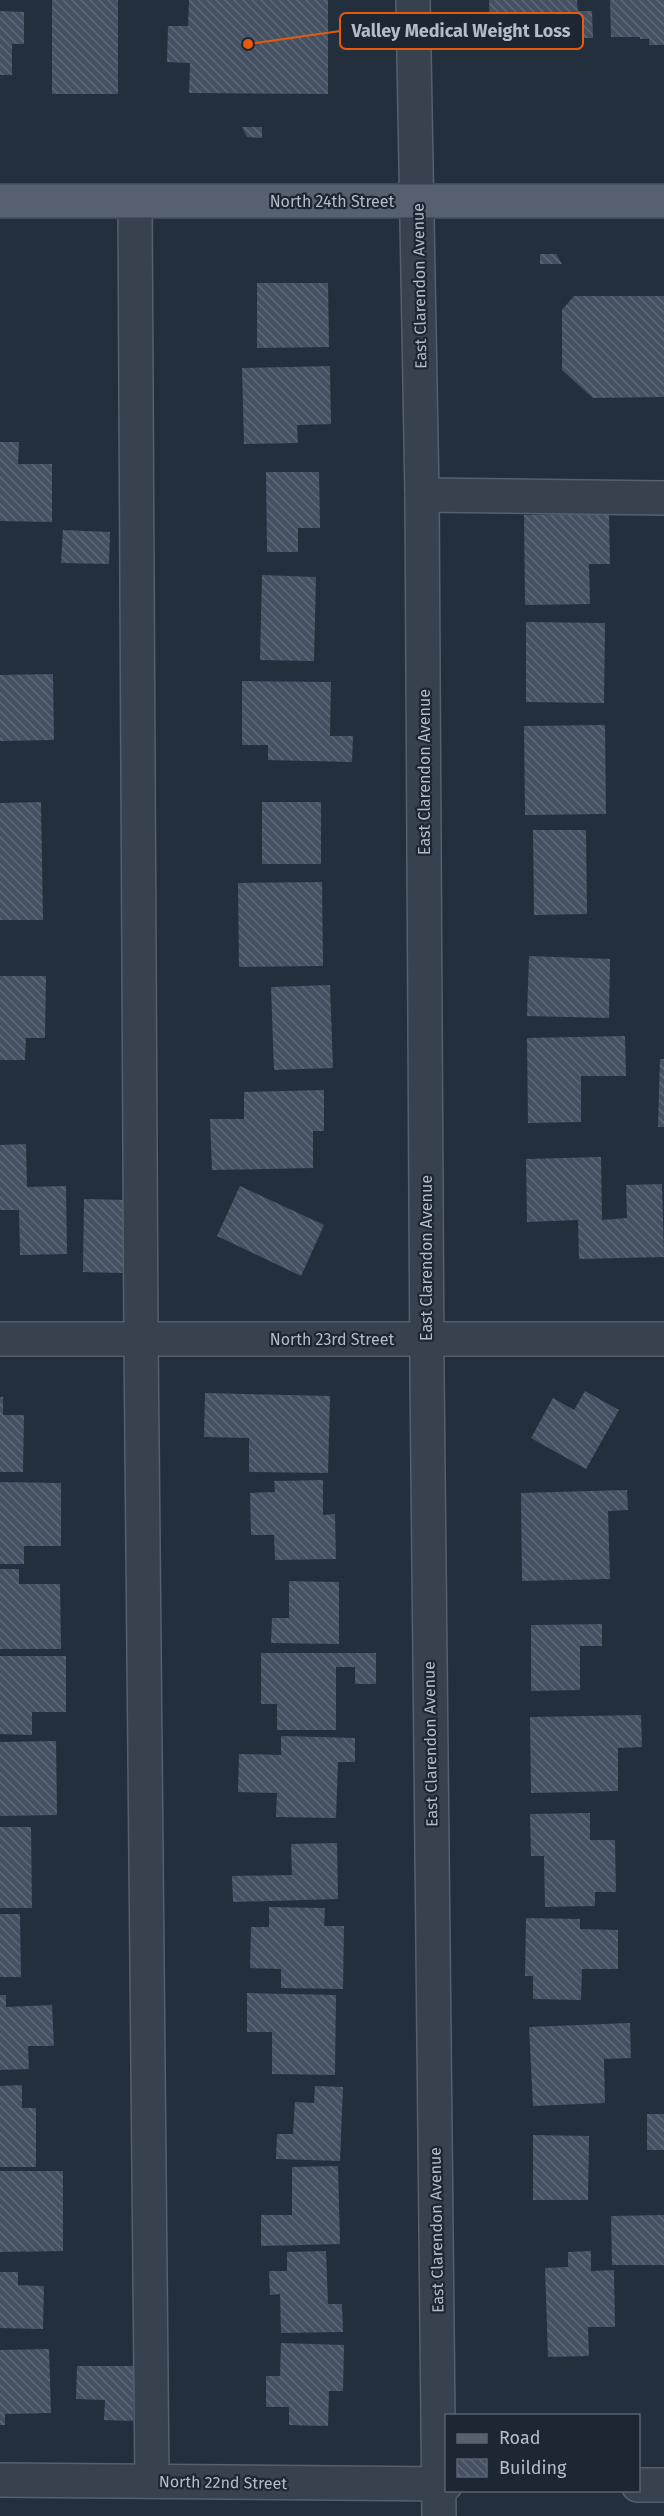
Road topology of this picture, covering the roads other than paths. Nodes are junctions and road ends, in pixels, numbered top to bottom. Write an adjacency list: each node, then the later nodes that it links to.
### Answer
1 (413, 0): 4 (street, East Clarendon Avenue)
2 (0, 201): 3 (main road, North 24th Street)
3 (135, 201): 4 (main road, North 24th Street); 9 (street)
4 (417, 201): 5 (main road, North 24th Street); 6 (street, East Clarendon Avenue)
5 (664, 201)
6 (422, 495): 7 (street); 10 (street, East Clarendon Avenue)
7 (664, 498)
8 (0, 1339): 9 (street, North 23rd Street)
9 (141, 1339): 10 (street, North 23rd Street); 13 (street)
10 (427, 1339): 11 (street, North 23rd Street); 14 (street, East Clarendon Avenue)
11 (664, 1339)
12 (0, 2480): 13 (street, North 22nd Street)
13 (152, 2481): 14 (street, North 22nd Street)
14 (443, 2484): 17 (street, East Clarendon Avenue)
15 (640, 2485): 16 (street)
16 (664, 2485)
17 (439, 2516)

